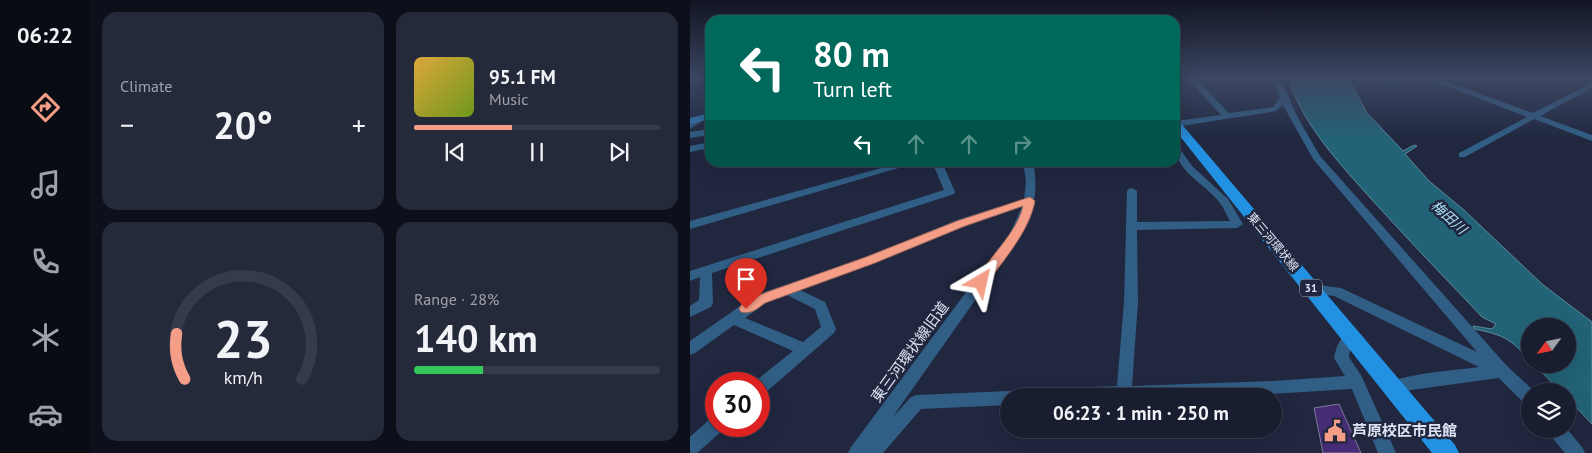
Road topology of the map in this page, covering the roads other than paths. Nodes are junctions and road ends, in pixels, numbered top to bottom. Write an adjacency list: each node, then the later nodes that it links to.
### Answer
1 (1211, 99): 5 (street)
2 (1284, 99): 5 (street); 34 (street)
3 (1487, 99): 6 (street)
4 (1564, 99): 6 (street)
5 (1227, 116): 8 (street)
6 (1532, 116): 13 (street); 17 (street)
7 (700, 119): 9 (street)
8 (1180, 123)
9 (690, 126)
10 (1180, 130): 27 (main road, 東三河環状線 / 31)
11 (705, 132): 12 (street)
12 (690, 134)
13 (1592, 138)
14 (705, 146): 15 (street)
15 (690, 150)
16 (1180, 155): 24 (street)
17 (1462, 155)
18 (897, 167): 23 (street)
19 (939, 167): 25 (street)
20 (1029, 167): 22 (street, 東三河環状線旧道)
21 (1132, 190): 24 (street)
22 (1030, 201): 28 (street); 45 (street, 東三河環状線旧道)
23 (690, 225)
24 (1132, 226): 37 (street)
25 (706, 270): 26 (street); 29 (street)
26 (690, 276)
27 (1311, 288): 31 (main road, 東三河環状線 / 31); 34 (street)
28 (788, 290): 30 (street); 33 (street)
29 (690, 312)
30 (732, 318): 32 (street); 33 (street)
31 (1351, 338): 36 (street); 39 (main road, 東三河環状線 / 31)
32 (690, 349)
33 (803, 349): 35 (street)
34 (1502, 371): 39 (street); 40 (street)
35 (770, 378)
36 (1357, 382): 38 (street); 47 (street)
37 (1124, 388)
38 (1274, 388)
39 (1392, 388): 48 (main road, 東三河環状線 / 31)
40 (1521, 389)
41 (1000, 398): 46 (street)
42 (705, 435): 44 (street)
43 (1564, 438): 49 (street)
44 (690, 448)
45 (857, 453)
46 (872, 453)
47 (1386, 453)
48 (1447, 453)
49 (1576, 453)

